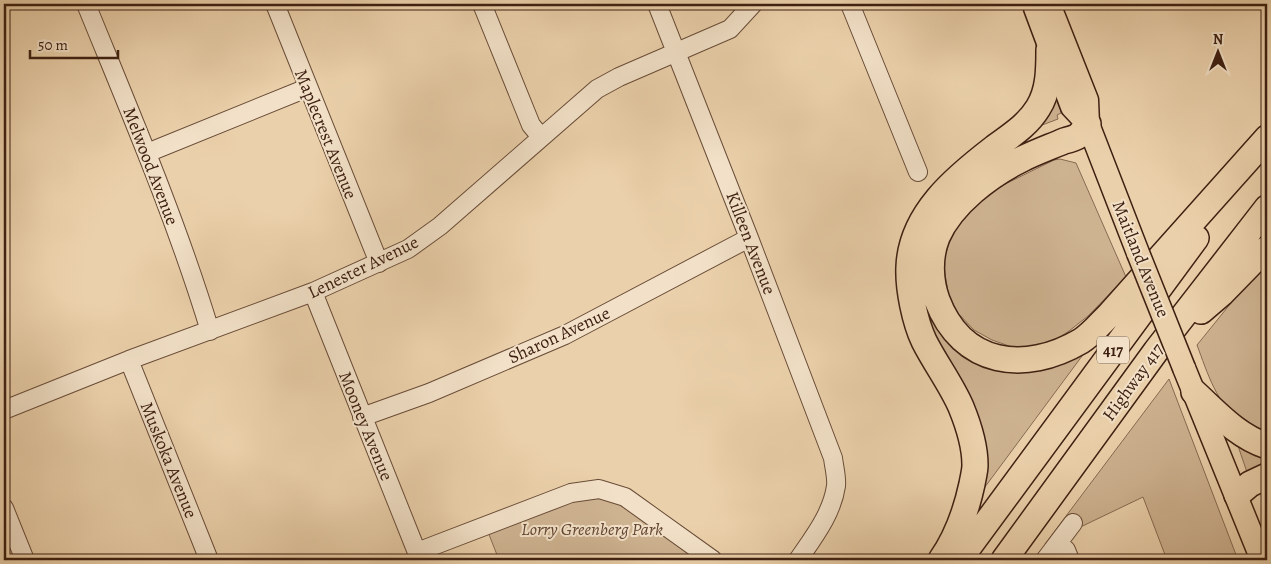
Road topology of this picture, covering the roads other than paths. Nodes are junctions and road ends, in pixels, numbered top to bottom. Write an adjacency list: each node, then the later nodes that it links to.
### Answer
1 (86, 4): 15 (street, Melwood Avenue)
2 (275, 4): 11 (street, Maplecrest Avenue)
3 (482, 4): 13 (street)
4 (657, 4): 10 (street, Killeen Avenue)
5 (753, 4): 10 (street, Lenester Avenue)
6 (850, 4): 17 (street)
7 (1034, 4): 9 (main road, Maitland Avenue)
8 (1049, 4): 12 (main road, Maitland Avenue)
9 (1050, 50): 12 (main road, Maitland Avenue); 16 (highway)
10 (677, 52): 13 (street, Lenester Avenue); 19 (street, Killeen Avenue)
11 (308, 88): 15 (street); 21 (street, Maplecrest Avenue)
12 (1088, 124): 14 (highway); 16 (highway); 26 (main road, Maitland Avenue, bridge)
13 (541, 137): 21 (street, Lenester Avenue)
14 (1267, 138): 42 (highway, 417)
15 (147, 153): 23 (street, Melwood Avenue)
16 (965, 171): 41 (highway)
17 (918, 172)
18 (1267, 208): 24 (highway, Highway 417 / 417)
19 (749, 238): 28 (street, Sharon Avenue); 40 (street, Killeen Avenue)
20 (1267, 249): 24 (highway)
21 (378, 263): 22 (street, Lenester Avenue)
22 (313, 292): 23 (street, Lenester Avenue); 28 (street, Mooney Avenue)
23 (210, 331): 25 (street, Lenester Avenue)
24 (1156, 351): 43 (highway, Highway 417 / 417)
25 (129, 360): 27 (street, Lenester Avenue); 38 (street, Muskoka Avenue)
26 (1194, 392): 29 (highway); 32 (main road, Maitland Avenue)
27 (4, 410)
28 (362, 417): 36 (street, Mooney Avenue)
29 (1267, 446)
30 (1267, 476): 32 (highway)
31 (1267, 491): 32 (highway)
32 (1236, 495): 46 (main road, Maitland Avenue)
33 (4, 508): 37 (street)
34 (1073, 523): 35 (street)
35 (1058, 543): 44 (street); 45 (street)
36 (418, 556): 39 (street)
37 (25, 560)
38 (208, 560)
39 (713, 560)
40 (798, 560)
41 (941, 560)
42 (959, 560)
43 (1004, 560)
44 (1045, 560)
45 (1070, 560)
46 (1262, 560)

